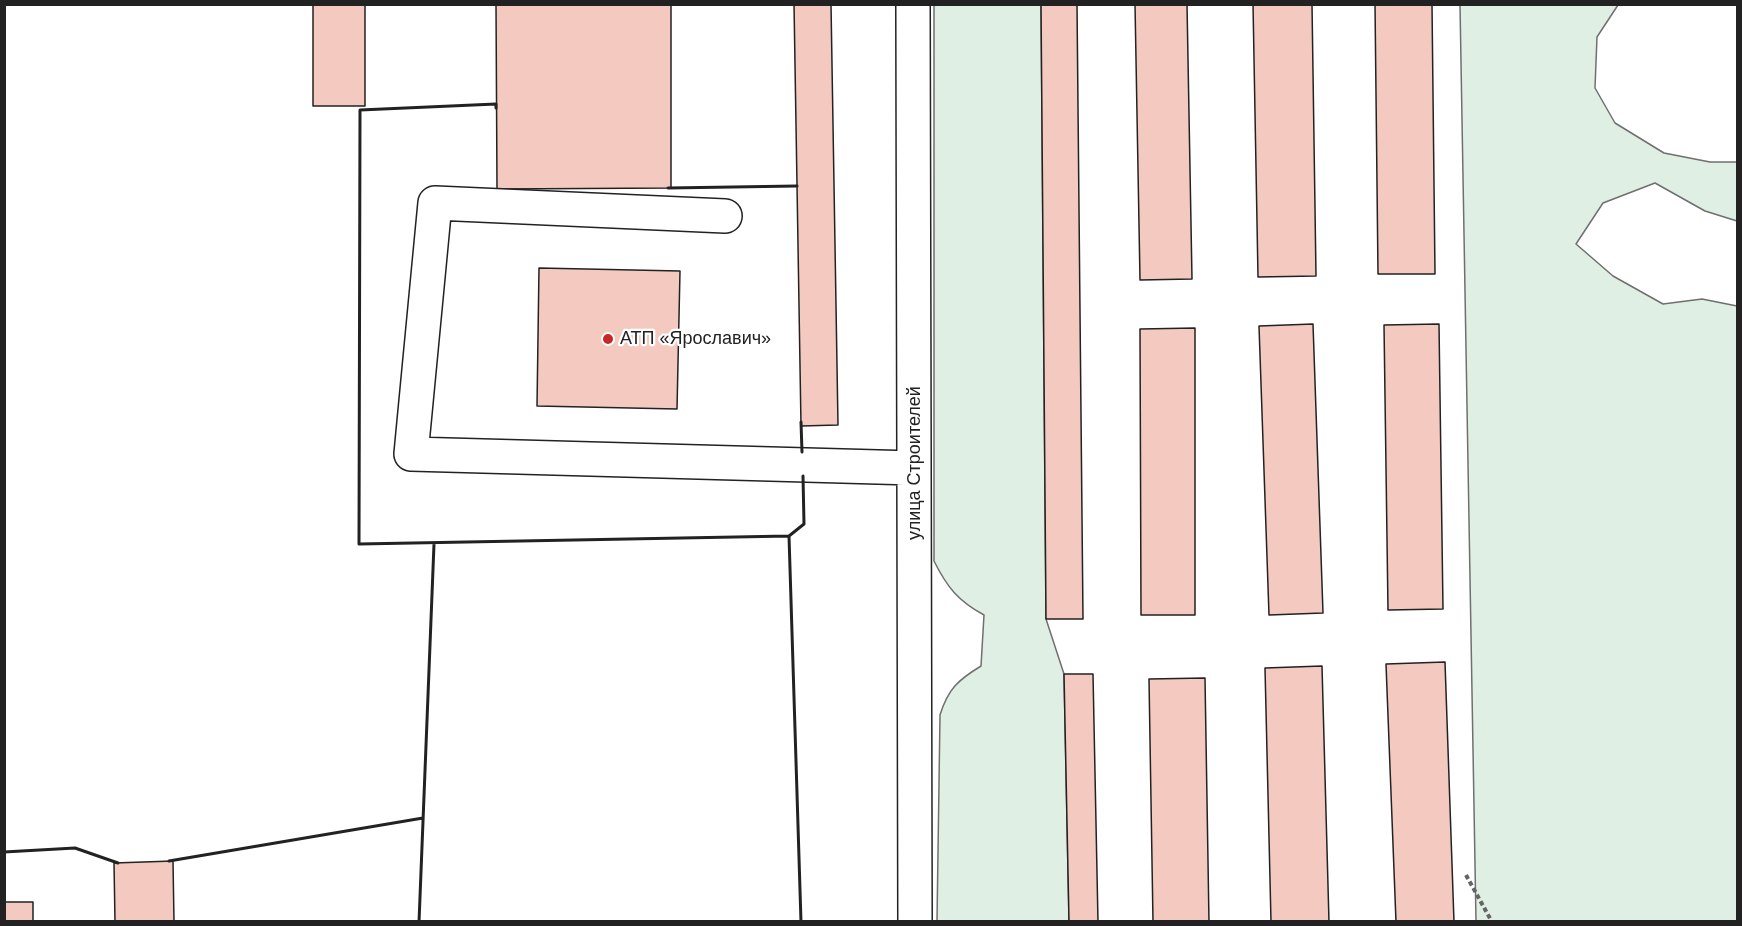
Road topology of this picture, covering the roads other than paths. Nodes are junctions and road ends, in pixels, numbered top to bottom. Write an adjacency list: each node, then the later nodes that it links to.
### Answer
1 (914, 4): 3 (street, улица Строителей)
2 (725, 216): 3 (street)
3 (914, 468): 4 (street, улица Строителей)
4 (915, 921)

